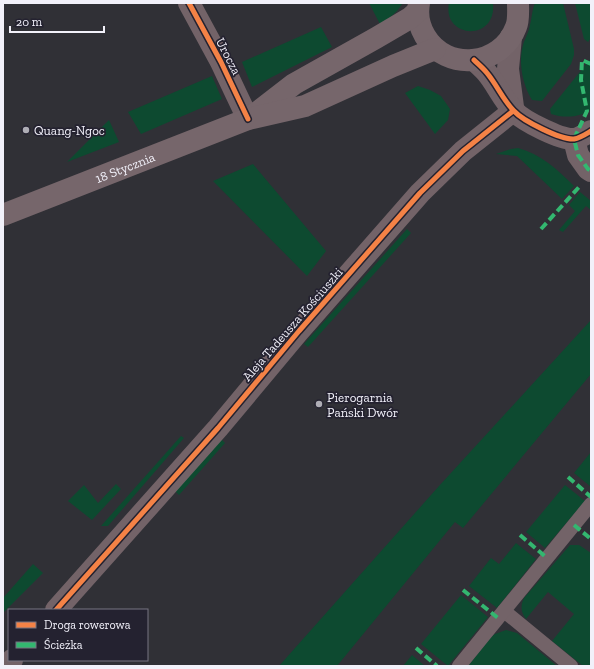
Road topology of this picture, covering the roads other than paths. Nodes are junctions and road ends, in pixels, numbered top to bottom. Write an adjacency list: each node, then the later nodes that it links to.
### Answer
1 (189, 3): 8 (street, Urocza)
2 (519, 5): 4 (main road)
3 (418, 7): 5 (main road); 8 (main road, 18 Stycznia)
4 (511, 37): 6 (main road); 7 (street)
5 (435, 49): 6 (main road); 8 (main road, 18 Stycznia)
6 (474, 60): 7 (street)
7 (513, 110): 9 (street); 13 (street, Aleja Tadeusza Kościuszki)
8 (248, 119): 11 (main road, 18 Stycznia)
9 (583, 135): 10 (street)
10 (591, 171)
11 (3, 215)
12 (591, 504): 14 (lane)
13 (57, 609)
14 (504, 611): 15 (lane); 16 (lane)
15 (458, 666)
16 (571, 666)

